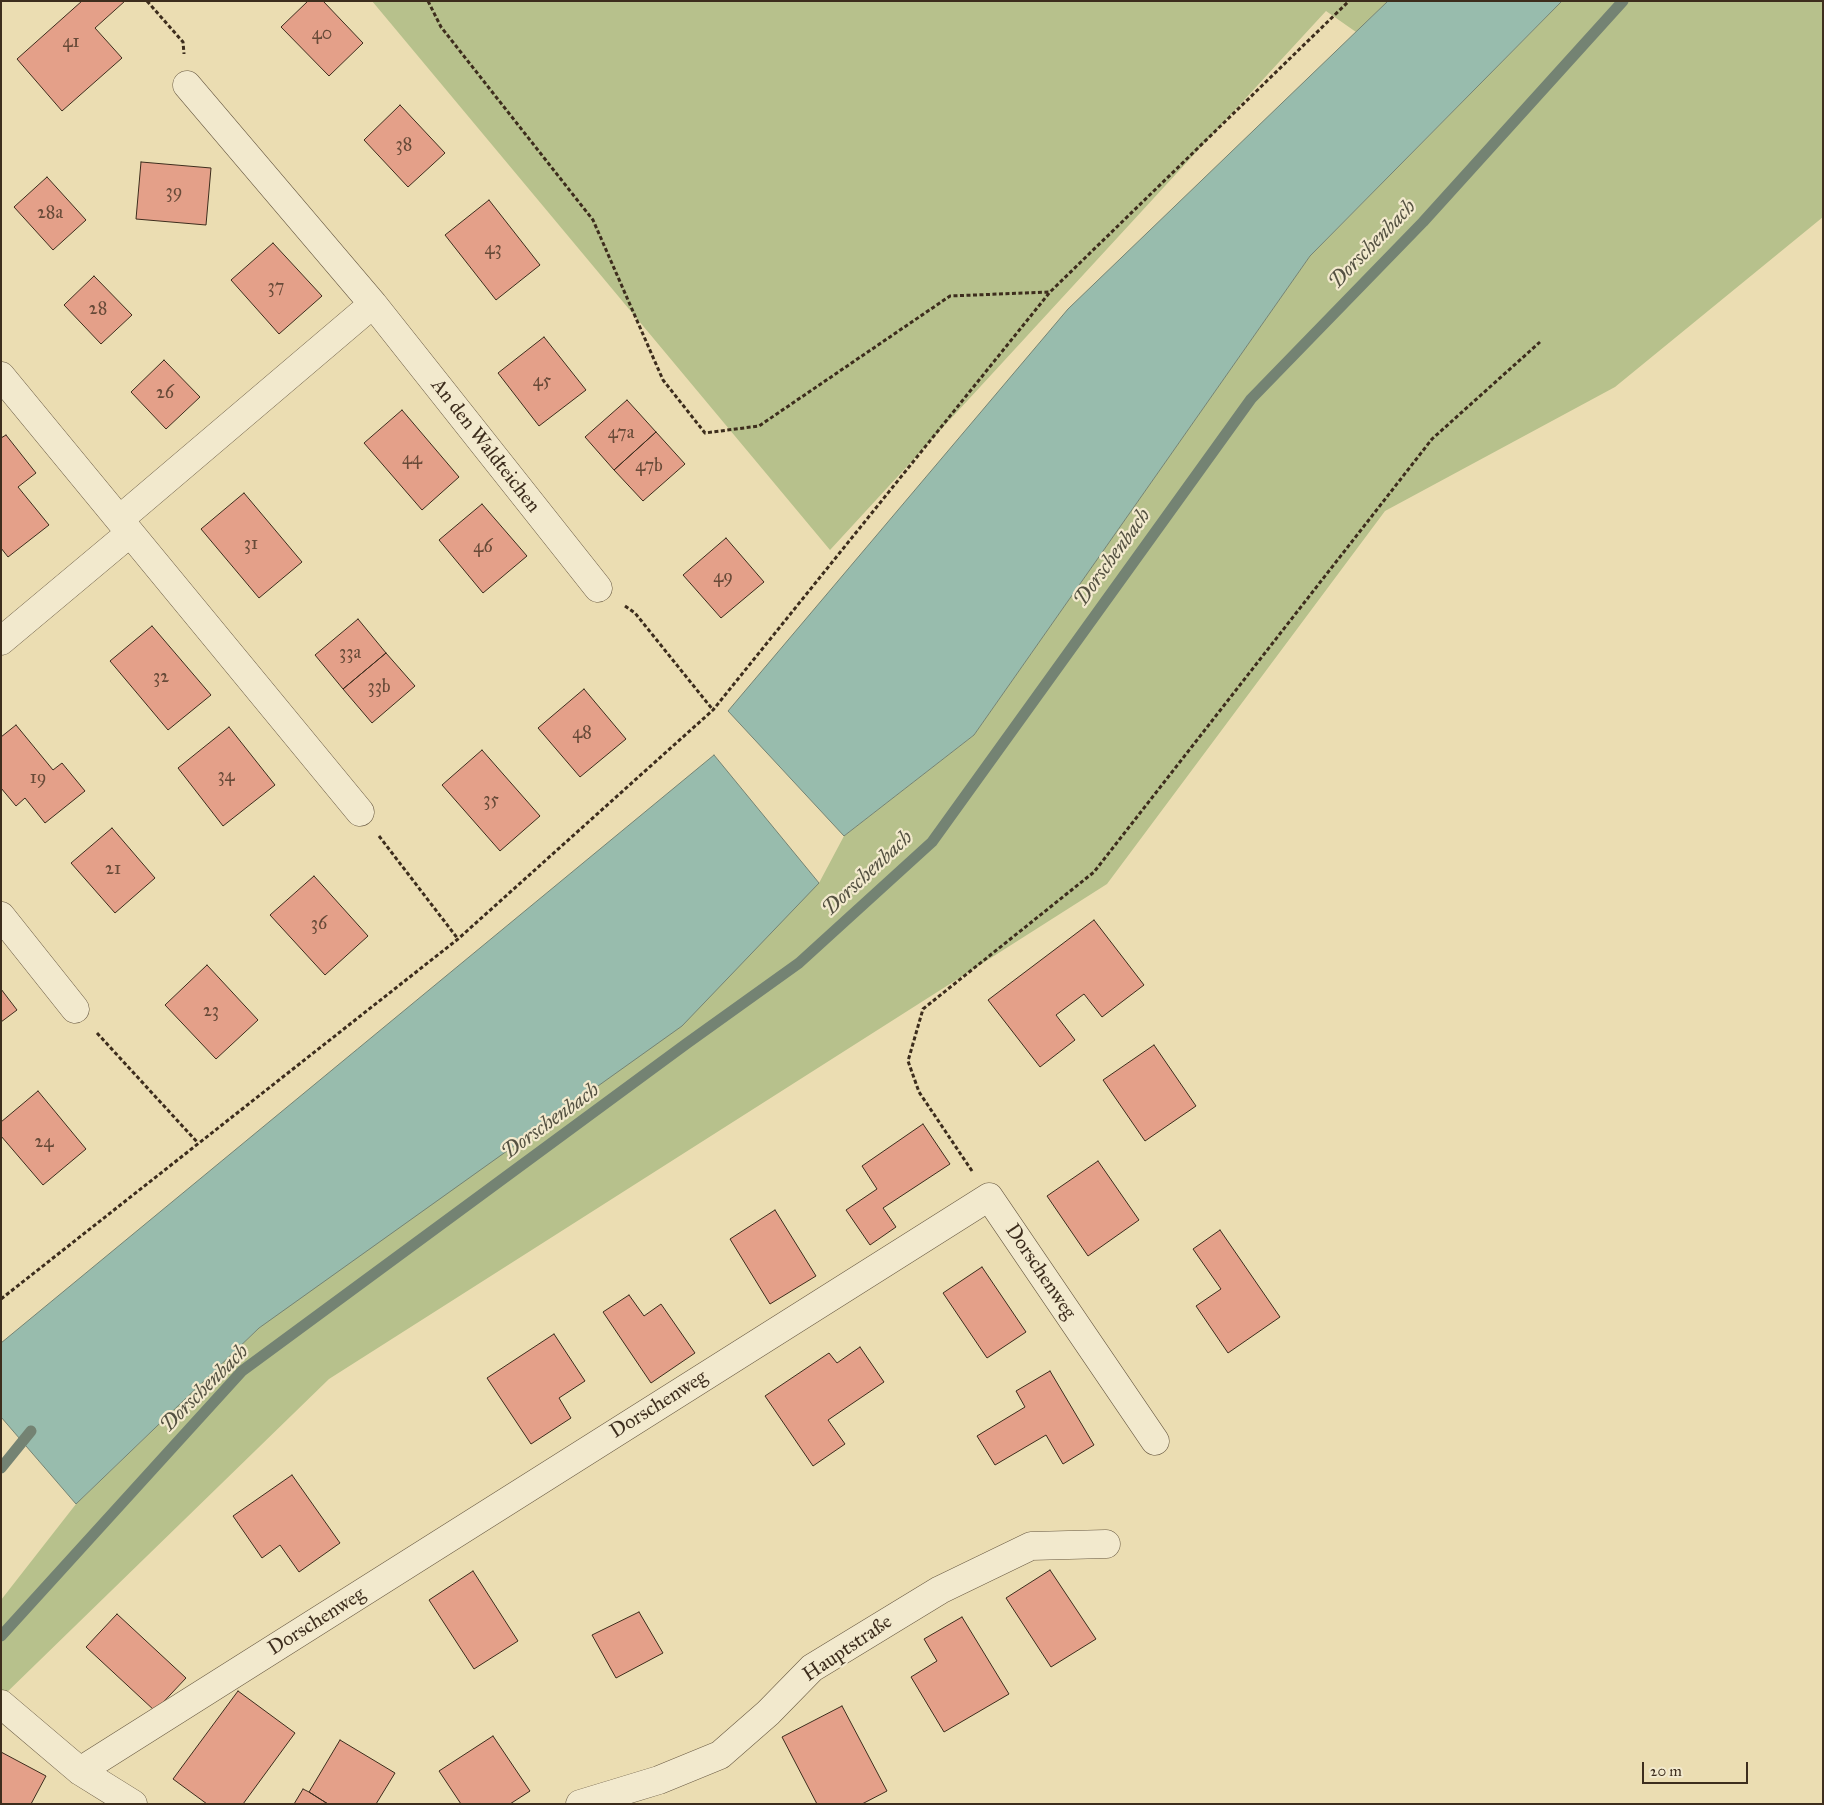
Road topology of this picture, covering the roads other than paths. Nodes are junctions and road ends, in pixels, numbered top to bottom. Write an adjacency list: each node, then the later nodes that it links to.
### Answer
1 (188, 84): 2 (street, An den Waldteichen)
2 (373, 304): 4 (street); 5 (street, An den Waldteichen)
3 (1, 376): 4 (street)
4 (125, 526): 6 (street); 7 (street)
5 (598, 588)
6 (1, 641)
7 (360, 812)
8 (1, 916): 9 (street)
9 (75, 1009)
10 (1155, 1441): 13 (street, Dorschenweg)
11 (1106, 1544): 15 (street, Hauptstraße)
12 (1, 1704): 13 (street)
13 (80, 1771): 14 (street)
14 (132, 1804)
15 (580, 1804)

